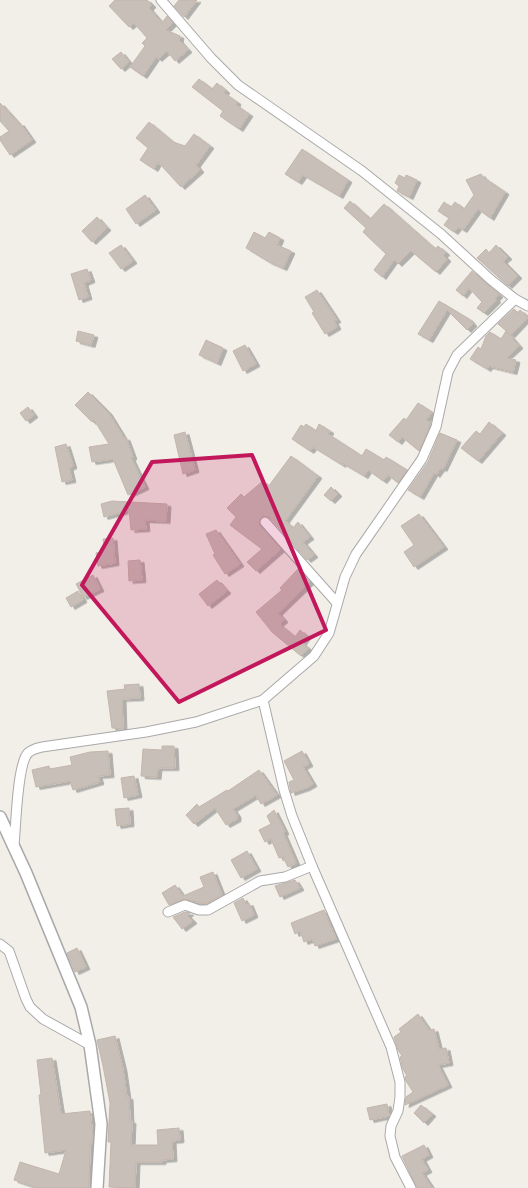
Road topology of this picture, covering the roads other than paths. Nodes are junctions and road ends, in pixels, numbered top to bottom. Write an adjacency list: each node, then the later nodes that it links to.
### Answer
1 (161, 0): 2 (street)
2 (515, 299): 3 (street); 5 (street)
3 (528, 306)
4 (265, 522): 5 (street)
5 (337, 603): 6 (street)
6 (263, 700): 8 (street); 9 (street)
7 (0, 817): 8 (street)
8 (14, 845): 12 (street)
9 (312, 866): 10 (street); 14 (street)
10 (168, 912)
11 (0, 944): 12 (street)
12 (90, 1045): 13 (street)
13 (97, 1188)
14 (411, 1188)

